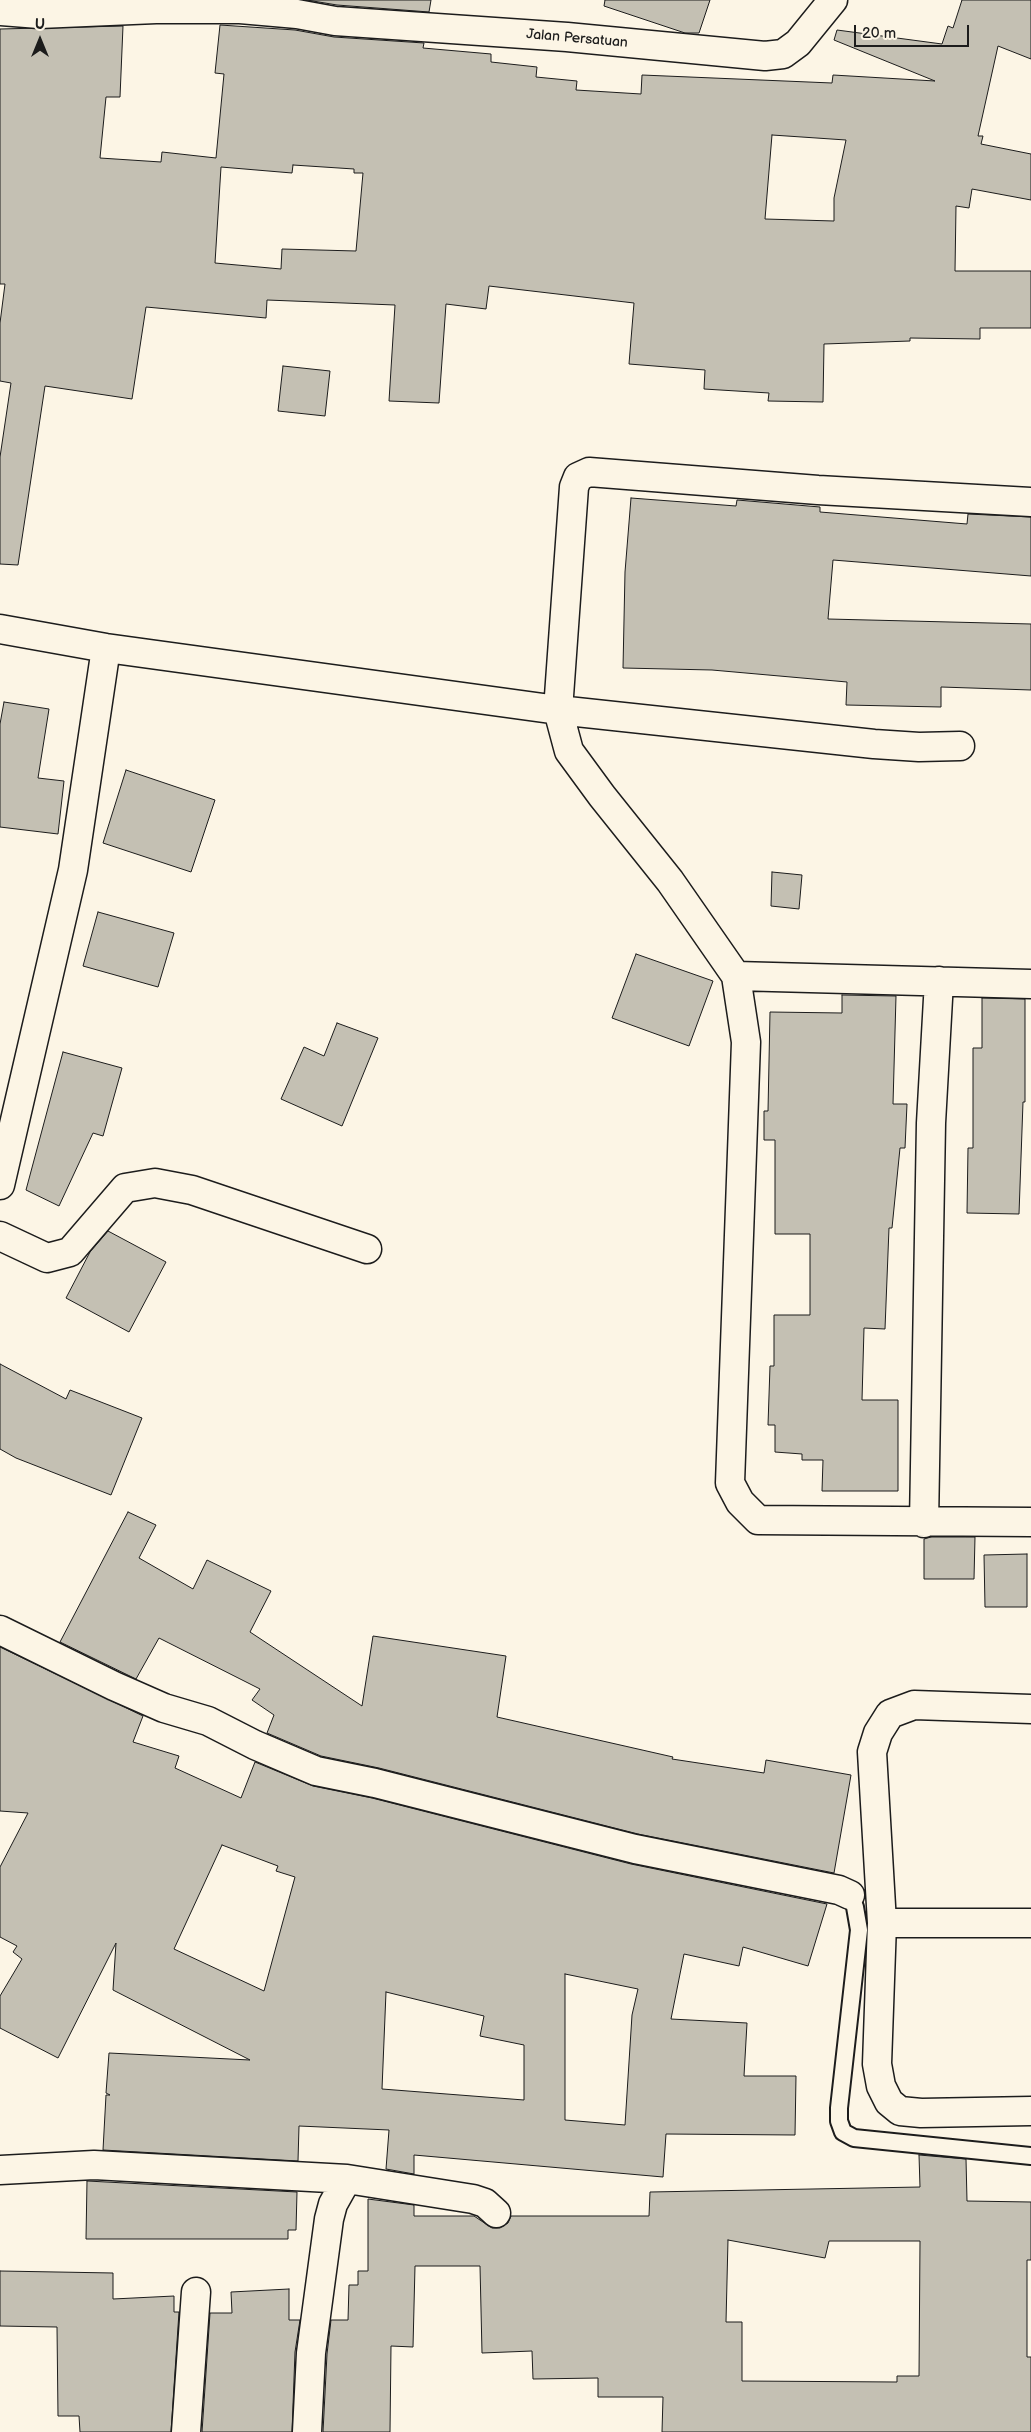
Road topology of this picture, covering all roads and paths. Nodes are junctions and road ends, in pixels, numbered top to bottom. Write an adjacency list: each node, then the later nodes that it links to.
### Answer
1 (833, 0): 2 (street, Jalan Persatuan)
2 (298, 7): 3 (street, Jalan Persatuan)
3 (0, 11)
4 (1031, 502): 7 (street)
5 (0, 629): 6 (street)
6 (106, 648): 7 (street); 12 (street)
7 (558, 710): 8 (street); 9 (street)
8 (960, 746)
9 (736, 976): 10 (street); 16 (street)
10 (939, 981): 11 (street); 16 (street)
11 (1031, 984)
12 (0, 1185)
13 (0, 1236): 14 (street)
14 (367, 1249)
15 (1031, 1522): 16 (street)
16 (924, 1523)
17 (0, 1630): 19 (street)
18 (1031, 1709): 20 (street)
19 (850, 1895): 23 (lane)
20 (882, 1923): 21 (street); 22 (street)
21 (1031, 1923)
22 (1031, 2111)
23 (1031, 2156)
24 (0, 2170): 25 (street)
25 (347, 2179): 26 (street); 29 (street)
26 (496, 2213)
27 (196, 2292): 28 (street)
28 (186, 2432)
29 (307, 2432)

